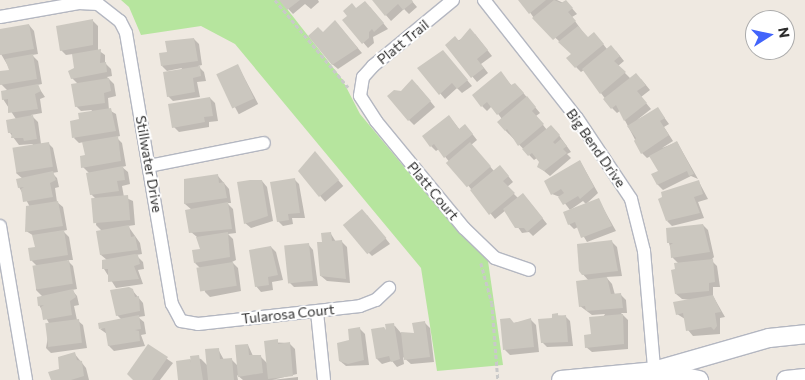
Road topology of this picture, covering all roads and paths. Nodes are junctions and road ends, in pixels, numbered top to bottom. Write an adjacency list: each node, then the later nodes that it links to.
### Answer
1 (453, 0): 4 (street, Platt Trail)
2 (484, 0): 13 (street, Big Bend Drive)
3 (0, 17): 6 (street, Stillwater Drive)
4 (360, 89): 8 (street, Platt Court)
5 (264, 143): 6 (street)
6 (150, 166): 11 (street, Stillwater Drive)
7 (0, 226): 15 (street)
8 (529, 270)
9 (389, 288): 10 (street, Tularosa Court)
10 (317, 312): 11 (street, Tularosa Court); 16 (street)
11 (181, 321)
12 (805, 334): 13 (street)
13 (655, 375): 17 (street); 18 (street)
14 (805, 378): 19 (street)
15 (26, 380)
16 (324, 380)
17 (561, 380)
18 (699, 380)
19 (786, 380)

